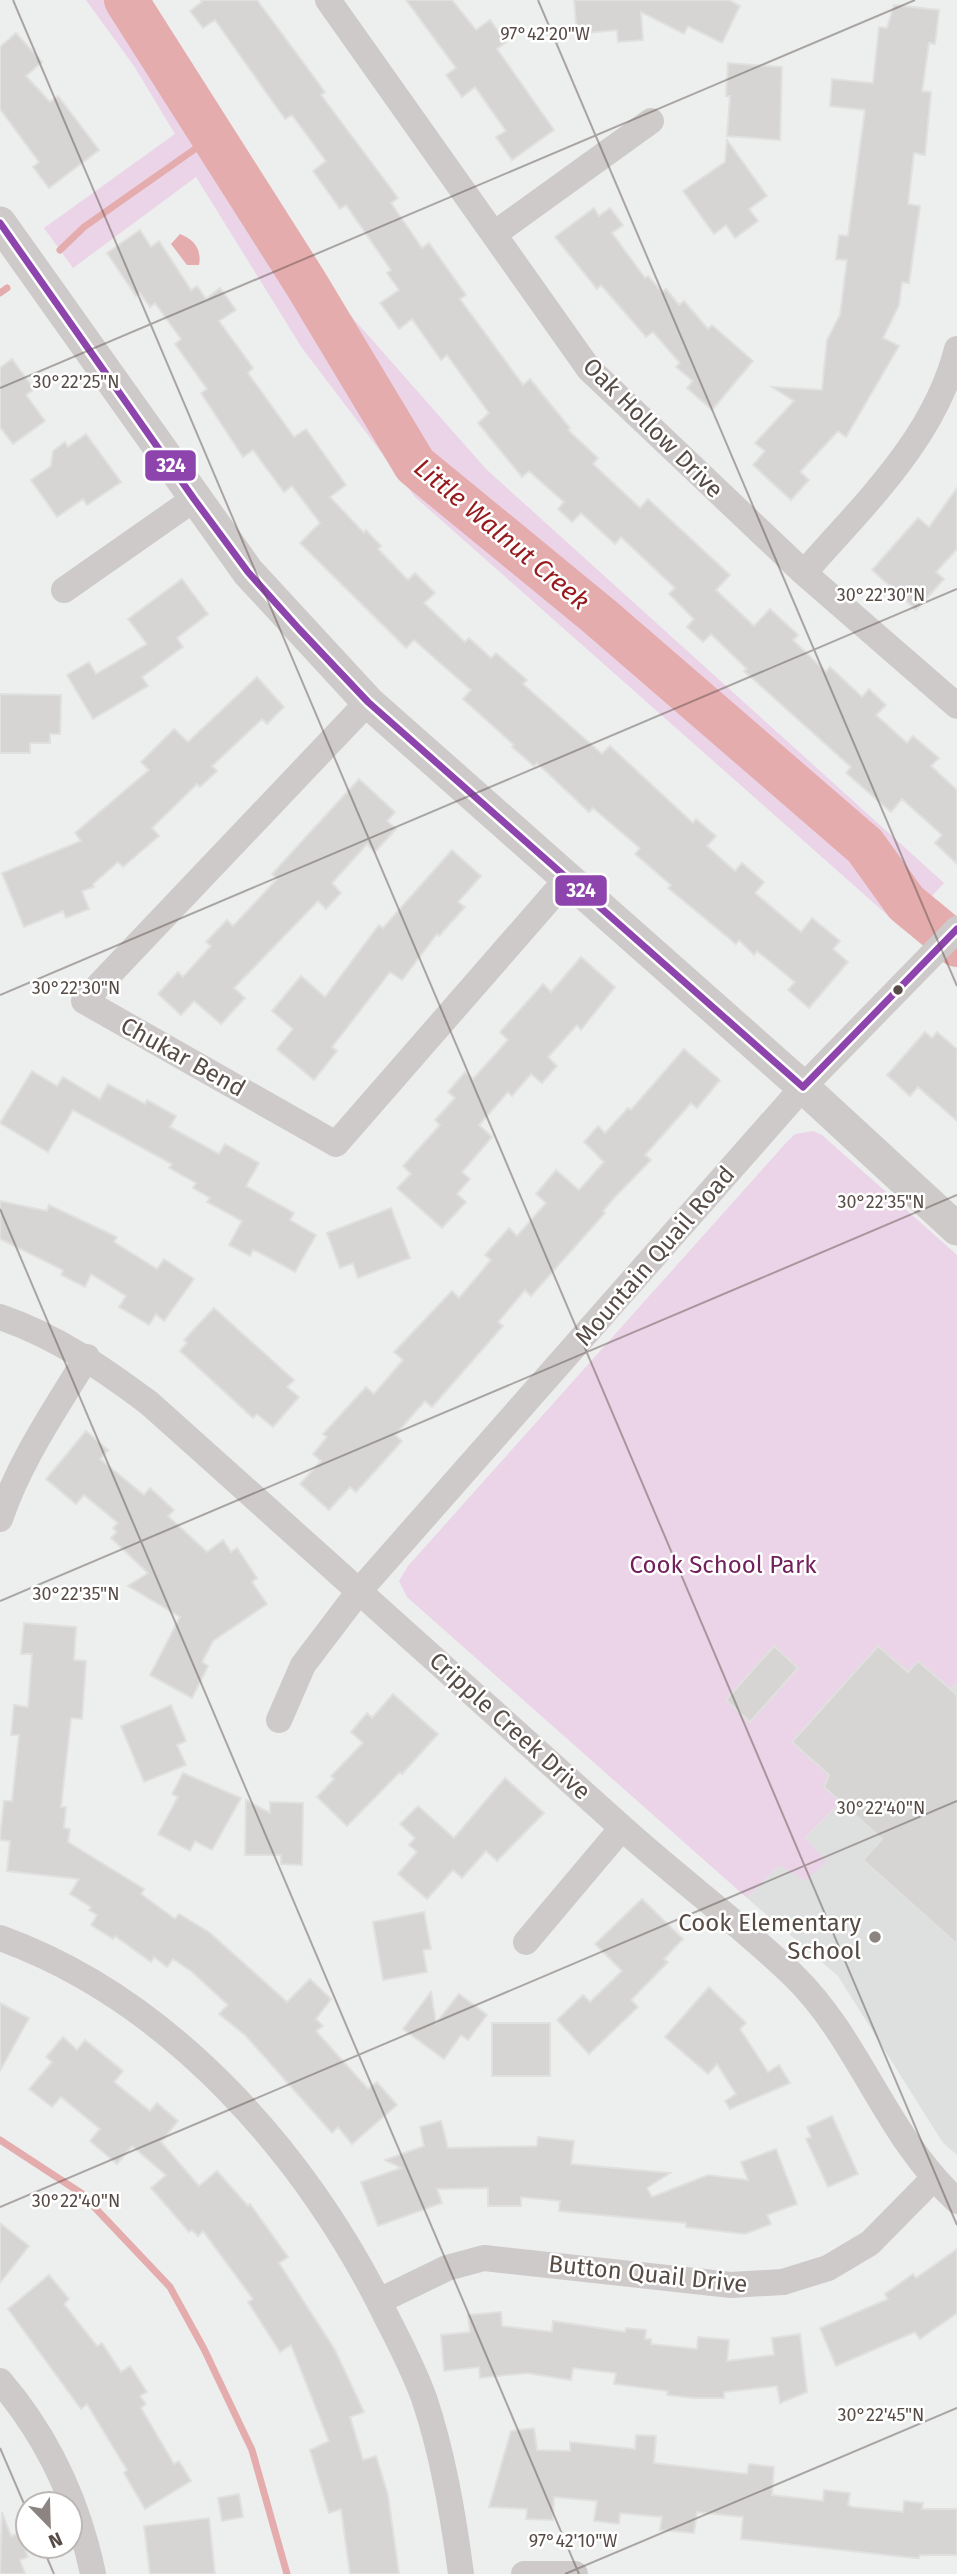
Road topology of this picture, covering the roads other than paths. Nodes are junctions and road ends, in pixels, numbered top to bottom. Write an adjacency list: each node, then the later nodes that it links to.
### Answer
1 (328, 0): 4 (street, Oak Hollow Drive)
2 (650, 121): 4 (street)
3 (0, 223): 6 (street)
4 (494, 234): 7 (street, Oak Hollow Drive)
5 (957, 349): 7 (street)
6 (194, 499): 8 (street); 9 (street)
7 (804, 573): 10 (street, Oak Hollow Drive)
8 (64, 590)
9 (368, 702): 11 (street); 11 (street, Chukar Bend)
10 (957, 706)
11 (567, 879): 13 (street)
12 (957, 929): 13 (street, Mountain Quail Road)
13 (803, 1087): 14 (street); 18 (street, Mountain Quail Road)
14 (957, 1229)
15 (0, 1317): 16 (street, Cripple Creek Drive)
16 (87, 1357): 17 (street); 18 (street, Cripple Creek Drive)
17 (0, 1519)
18 (360, 1590): 19 (street, Mountain Quail Road); 20 (street, Cripple Creek Drive)
19 (279, 1720)
20 (621, 1828): 22 (street); 23 (street, Cripple Creek Drive)
21 (0, 1938): 25 (street)
22 (526, 1942)
23 (933, 2179): 24 (street, Cripple Creek Drive); 25 (street, Button Quail Drive)
24 (957, 2201)
25 (379, 2301): 28 (street)
26 (0, 2381): 27 (street)
27 (93, 2574)
28 (461, 2574)
29 (524, 2574): 30 (street)
30 (575, 2574)

